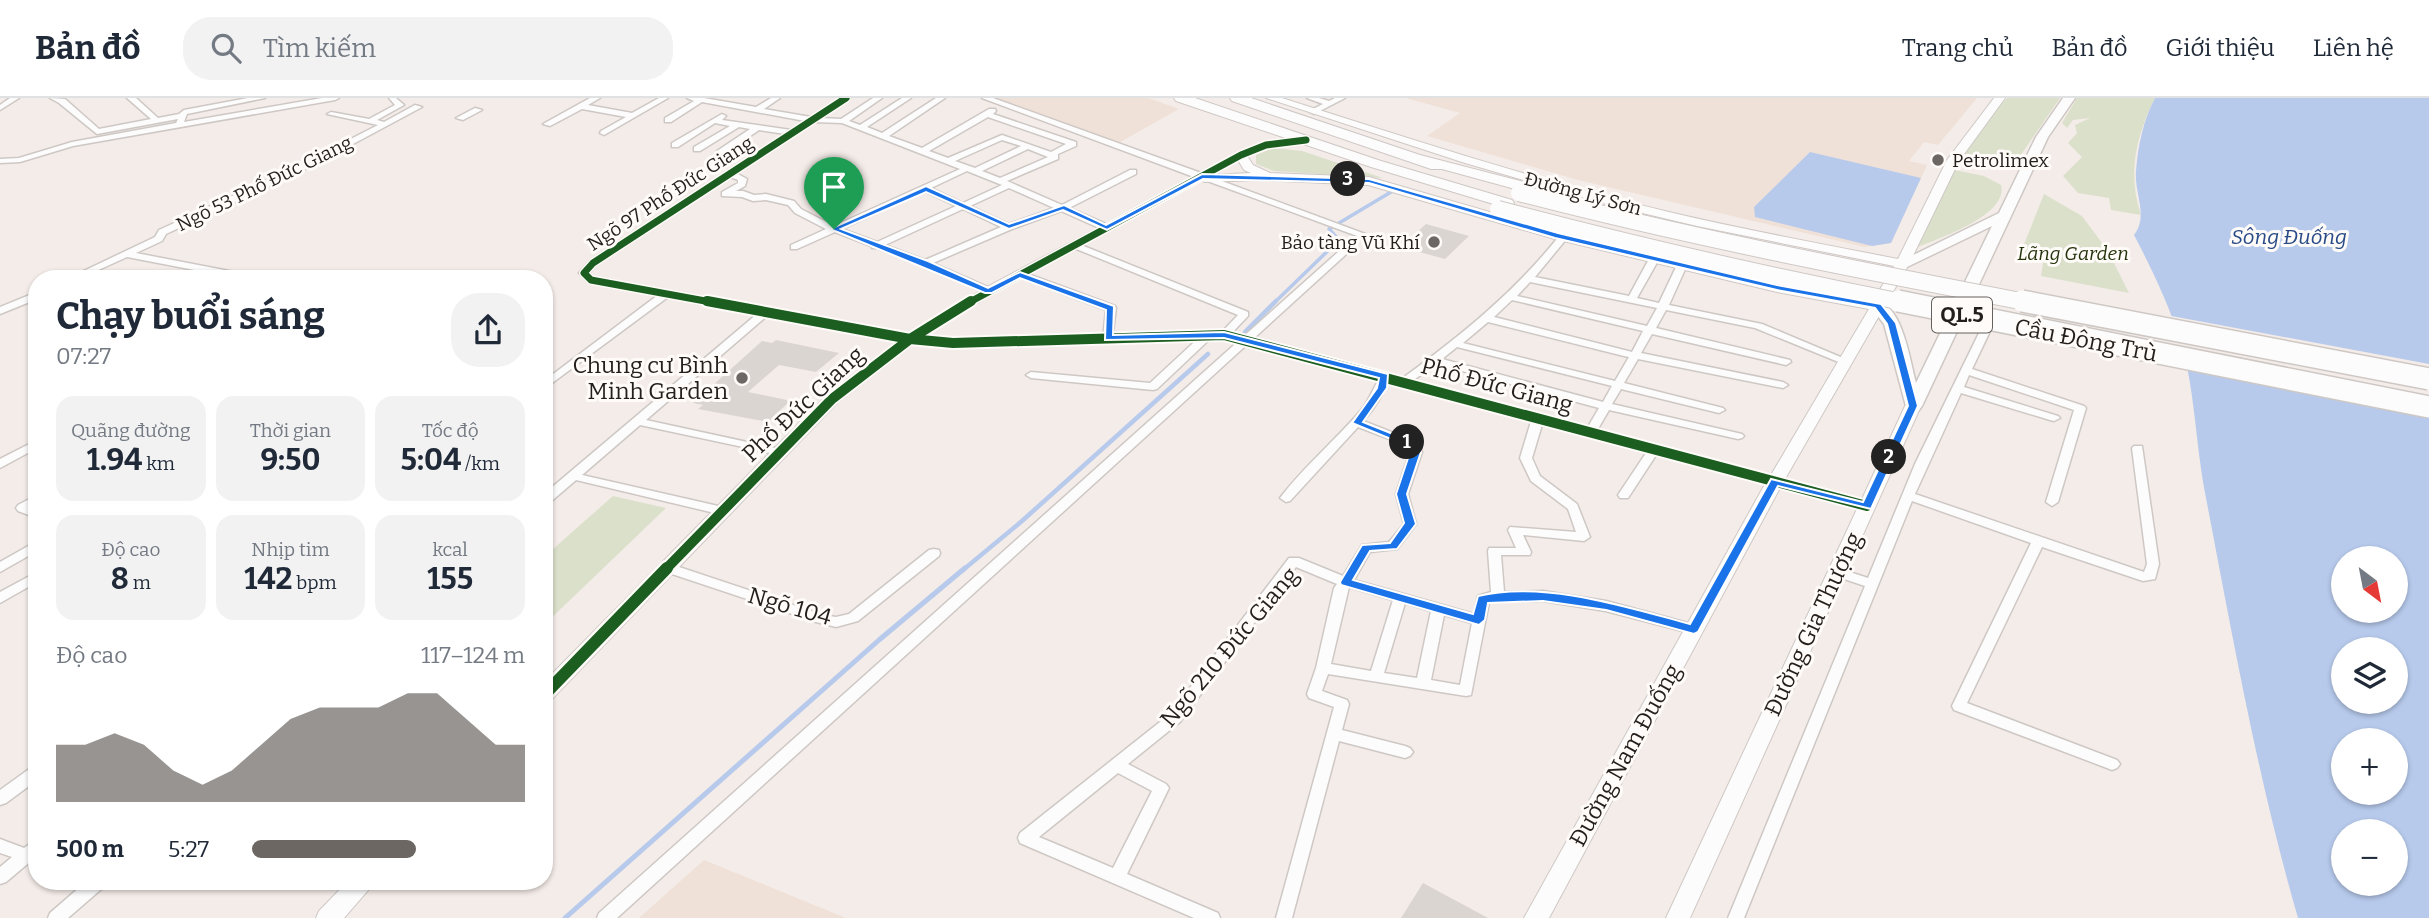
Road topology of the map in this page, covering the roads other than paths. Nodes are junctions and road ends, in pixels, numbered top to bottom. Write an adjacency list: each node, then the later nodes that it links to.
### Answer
1 (15, 98): 30 (street)
2 (54, 98): 38 (street)
3 (131, 98): 38 (street)
4 (229, 98): 33 (street)
5 (261, 98): 33 (street)
6 (335, 98): 47 (street)
7 (596, 98): 27 (street)
8 (664, 98): 36 (street)
9 (776, 98): 32 (street)
10 (829, 98): 23 (street)
11 (878, 98): 43 (street)
12 (907, 98): 49 (street)
13 (941, 98): 53 (street)
14 (986, 98): 24 (street)
15 (1181, 98): 50 (highway, Đường Lý Sơn)
16 (1237, 98): 71 (highway, Đường Lý Sơn)
17 (1271, 98): 26 (street, Đường Lý Sơn)
18 (1341, 98): 25 (street)
19 (2000, 98): 87 (street, Đường Nam Đuống)
20 (2069, 98): 74 (main road, Đường Gia Thượng)
21 (392, 99): 41 (street)
22 (696, 99): 29 (street); 39 (street)
23 (844, 99): 40 (street, Ngõ 97 Phố Đức Giang)
24 (1004, 104): 35 (street); 67 (street)
25 (1330, 104): 26 (street); 26 (street)
26 (1313, 105): 87 (street, Đường Lý Sơn)
27 (580, 106): 36 (street); 45 (street)
28 (418, 107): 44 (street, Ngõ 53 Phố Đức Giang)
29 (737, 107): 32 (street); 42 (street)
30 (0, 108)
31 (478, 110): 37 (street)
32 (755, 111): 40 (street)
33 (183, 114): 38 (street); 47 (street)
34 (331, 114): 41 (street)
35 (987, 114): 58 (street); 61 (street)
36 (633, 116): 51 (street)
37 (460, 118)
38 (155, 120)
39 (668, 120)
40 (813, 120): 43 (street); 52 (street, Ngõ 97 Phố Đức Giang)
41 (370, 121): 44 (street)
42 (715, 121): 46 (street); 55 (street)
43 (843, 121): 49 (street)
44 (385, 124): 84 (street, Ngõ 53 Phố Đức Giang)
45 (547, 124)
46 (738, 124): 48 (street); 57 (street)
47 (179, 126): 62 (street)
48 (758, 127): 52 (street); 59 (street)
49 (860, 128): 53 (street)
50 (1276, 130): 54 (highway, Đường Lý Sơn); 60 (street)
51 (604, 133)
52 (793, 133): 66 (street, Ngõ 97 Phố Đức Giang)
53 (882, 136): 58 (street)
54 (1306, 140): 60 (street); 71 (highway, Đường Lý Sơn)
55 (675, 145)
56 (1028, 146): 61 (street); 63 (street); 64 (street)
57 (698, 149)
58 (923, 151): 63 (street)
59 (720, 153)
60 (1241, 155): 67 (street); 68 (street)
61 (1053, 156): 69 (street)
62 (0, 161)
63 (948, 161): 64 (street)
64 (970, 171): 69 (street); 70 (street)
65 (1133, 172): 73 (street)
66 (730, 174): 77 (street); 94 (street, Ngõ 97 Phố Đức Giang)
67 (1205, 178): 68 (street); 76 (street); 78 (street)
68 (1313, 178): 79 (street)
69 (1004, 183): 72 (street); 73 (street)
70 (926, 189): 72 (street); 77 (street)
71 (1512, 198): 114 (highway, Cầu Đông Trù / QL.5); 119 (highway, Cầu Đông Trù / QL.5, bridge); 124 (highway, Cầu Đông Trù / QL.5); 127 (highway, Cầu Đông Trù / QL.5, bridge)
72 (964, 206): 75 (street); 81 (street)
73 (1064, 207): 75 (street); 76 (street)
74 (2003, 216): 87 (main road); 126 (main road, Đường Gia Thượng)
75 (1009, 227): 86 (street)
76 (1107, 228): 80 (street)
77 (834, 229): 81 (street); 83 (street)
78 (1363, 235)
79 (1563, 237): 85 (street); 92 (street)
80 (1074, 245): 91 (street); 105 (street)
81 (875, 246): 86 (street)
82 (1350, 246): 108 (street)
83 (794, 247)
84 (125, 254): 89 (street, Ngõ 53 Phố Đức Giang); 90 (street)
85 (1654, 259): 88 (street); 97 (street)
86 (925, 263): 93 (street)
87 (1902, 264): 98 (street, Đường Nam Đuống)
88 (1682, 265): 98 (street); 99 (street)
89 (91, 270)
90 (208, 270)
91 (1020, 274): 93 (street); 106 (street)
92 (1529, 279): 95 (street); 97 (street)
93 (988, 291): 107 (street)
94 (666, 294): 101 (street, Ngõ 97 Phố Đức Giang); 118 (street)
95 (1510, 297): 102 (street); 104 (street)
96 (28, 299): 100 (street)
97 (1631, 301): 99 (street)
98 (1878, 306): 112 (street, Đường Nam Đuống); 126 (main road)
99 (1662, 307): 104 (street); 112 (street)
100 (0, 311)
101 (765, 312): 107 (street, Ngõ 97 Phố Đức Giang); 131 (street)
102 (1489, 319): 109 (street); 110 (street)
103 (1986, 329): 115 (street, Đường Gia Thượng)
104 (1648, 330): 110 (street); 113 (street)
105 (1216, 335): 106 (street, Phố Đức Giang); 108 (street, Phố Đức Giang); 116 (street)
106 (1108, 338): 107 (street, Phố Đức Giang)
107 (910, 339): 138 (street, Phố Đức Giang)
108 (1247, 339): 117 (street, Phố Đức Giang); 183 (street)
109 (1457, 344): 111 (street); 121 (street)
110 (1635, 355): 121 (street); 122 (street)
111 (1435, 360): 120 (street); 125 (street)
112 (1845, 361): 141 (street, Đường Nam Đuống)
113 (1786, 362)
114 (2429, 369)
115 (1968, 371): 123 (street, Đường Gia Thượng); 146 (street)
116 (1031, 375)
117 (1385, 376): 120 (street, Phố Đức Giang); 132 (street)
118 (553, 379)
119 (2429, 379)
120 (1404, 382): 129 (street, Phố Đức Giang)
121 (1617, 384): 125 (street); 128 (street)
122 (1783, 386)
123 (1959, 389): 130 (street); 144 (street, Đường Gia Thượng)
124 (2429, 397)
125 (1605, 406): 133 (street); 134 (street)
126 (1913, 406): 147 (street, Đường Gia Thượng)
127 (2429, 407)
128 (1719, 410)
129 (1538, 418): 133 (street, Phố Đức Giang); 158 (street)
130 (2054, 418)
131 (638, 421): 138 (street); 140 (street)
132 (1357, 423): 145 (street); 156 (street)
133 (1591, 432): 137 (street, Phố Đức Giang)
134 (1738, 436)
135 (28, 448): 139 (street)
136 (2138, 448): 149 (street)
137 (1654, 449): 141 (street, Phố Đức Giang); 143 (street)
138 (780, 452): 148 (street, Phố Đức Giang)
139 (0, 464)
140 (573, 476): 142 (street); 148 (street)
141 (1775, 482): 147 (street, Phố Đức Giang); 163 (street, Đường Nam Đuống)
142 (553, 493)
143 (1624, 495)
144 (1908, 496): 149 (street); 157 (street, Đường Gia Thượng)
145 (1286, 498)
146 (2052, 502)
147 (1867, 506): 154 (street, Đường Gia Thượng)
148 (723, 511): 153 (street, Phố Đức Giang)
149 (2038, 541): 170 (street)
150 (28, 551): 152 (street)
151 (933, 553): 153 (street, Ngõ 104)
152 (0, 568)
153 (668, 568): 167 (street, Phố Đức Giang)
154 (1837, 572): 157 (street); 187 (street, Đường Gia Thượng)
155 (28, 581): 159 (street)
156 (1346, 582): 160 (street); 164 (street); 171 (street, Ngõ 210 Đức Giang)
157 (1873, 584): 188 (street, Đường Gia Thượng)
158 (1495, 597): 162 (street); 163 (street)
159 (0, 598)
160 (1400, 598): 161 (street); 165 (street)
161 (1438, 609): 162 (street); 166 (street)
162 (1479, 620): 166 (street)
163 (1694, 629): 186 (street, Đường Nam Đuống)
164 (1323, 668): 165 (street); 168 (street)
165 (1376, 677): 166 (street)
166 (1423, 683)
167 (553, 686)
168 (1334, 734): 169 (street); 185 (street)
169 (1405, 752)
170 (2112, 764)
171 (1116, 765): 178 (street); 178 (street, Ngõ 210 Đức Giang)
172 (28, 778): 173 (street)
173 (0, 799)
174 (0, 846): 175 (street)
175 (28, 850)
176 (28, 853): 177 (street)
177 (0, 877)
178 (1117, 877): 184 (street, Ngõ 210 Đức Giang)
179 (88, 890): 181 (street)
180 (354, 890): 182 (street)
181 (56, 918)
182 (328, 918)
183 (605, 918)
184 (1212, 918)
185 (1284, 918)
186 (1536, 918)
187 (1678, 918)
188 (1736, 918)

